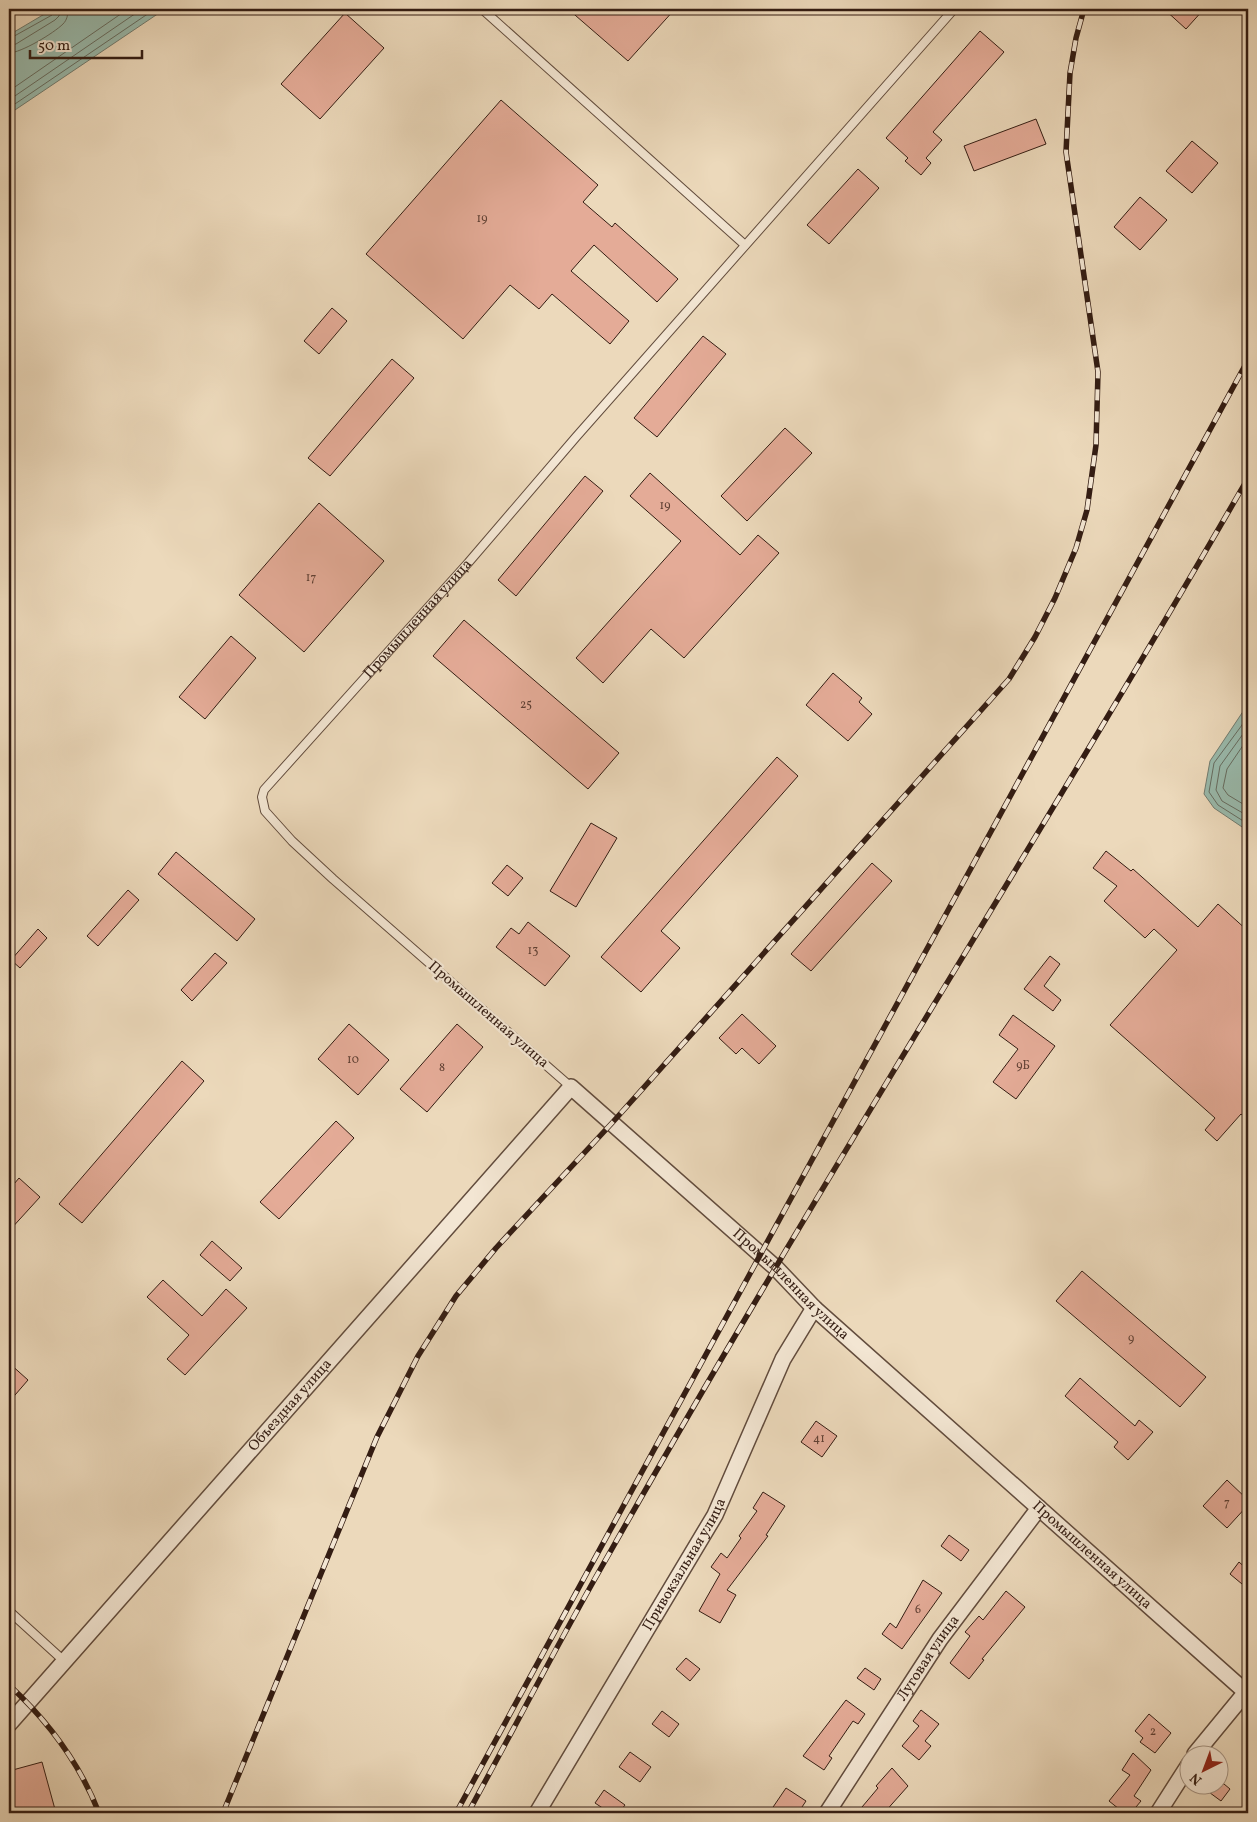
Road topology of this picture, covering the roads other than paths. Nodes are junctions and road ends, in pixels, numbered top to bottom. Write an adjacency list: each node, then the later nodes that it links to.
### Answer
1 (482, 9): 3 (lane)
2 (954, 9): 3 (lane, Промышленная улица)
3 (745, 245): 4 (lane, Промышленная улица)
4 (571, 1087): 5 (street, Промышленная улица); 8 (street, Объездная улица)
5 (814, 1308): 6 (street, Промышленная улица); 13 (street, Привокзальная улица)
6 (1039, 1508): 9 (street, Промышленная улица); 14 (street, Луговая улица)
7 (9, 1611): 8 (lane)
8 (64, 1661): 10 (street, Объездная улица)
9 (1247, 1693): 11 (street)
10 (9, 1724)
11 (1204, 1744)
12 (1180, 1778): 15 (street)
13 (537, 1813)
14 (827, 1813)
15 (1158, 1813)

